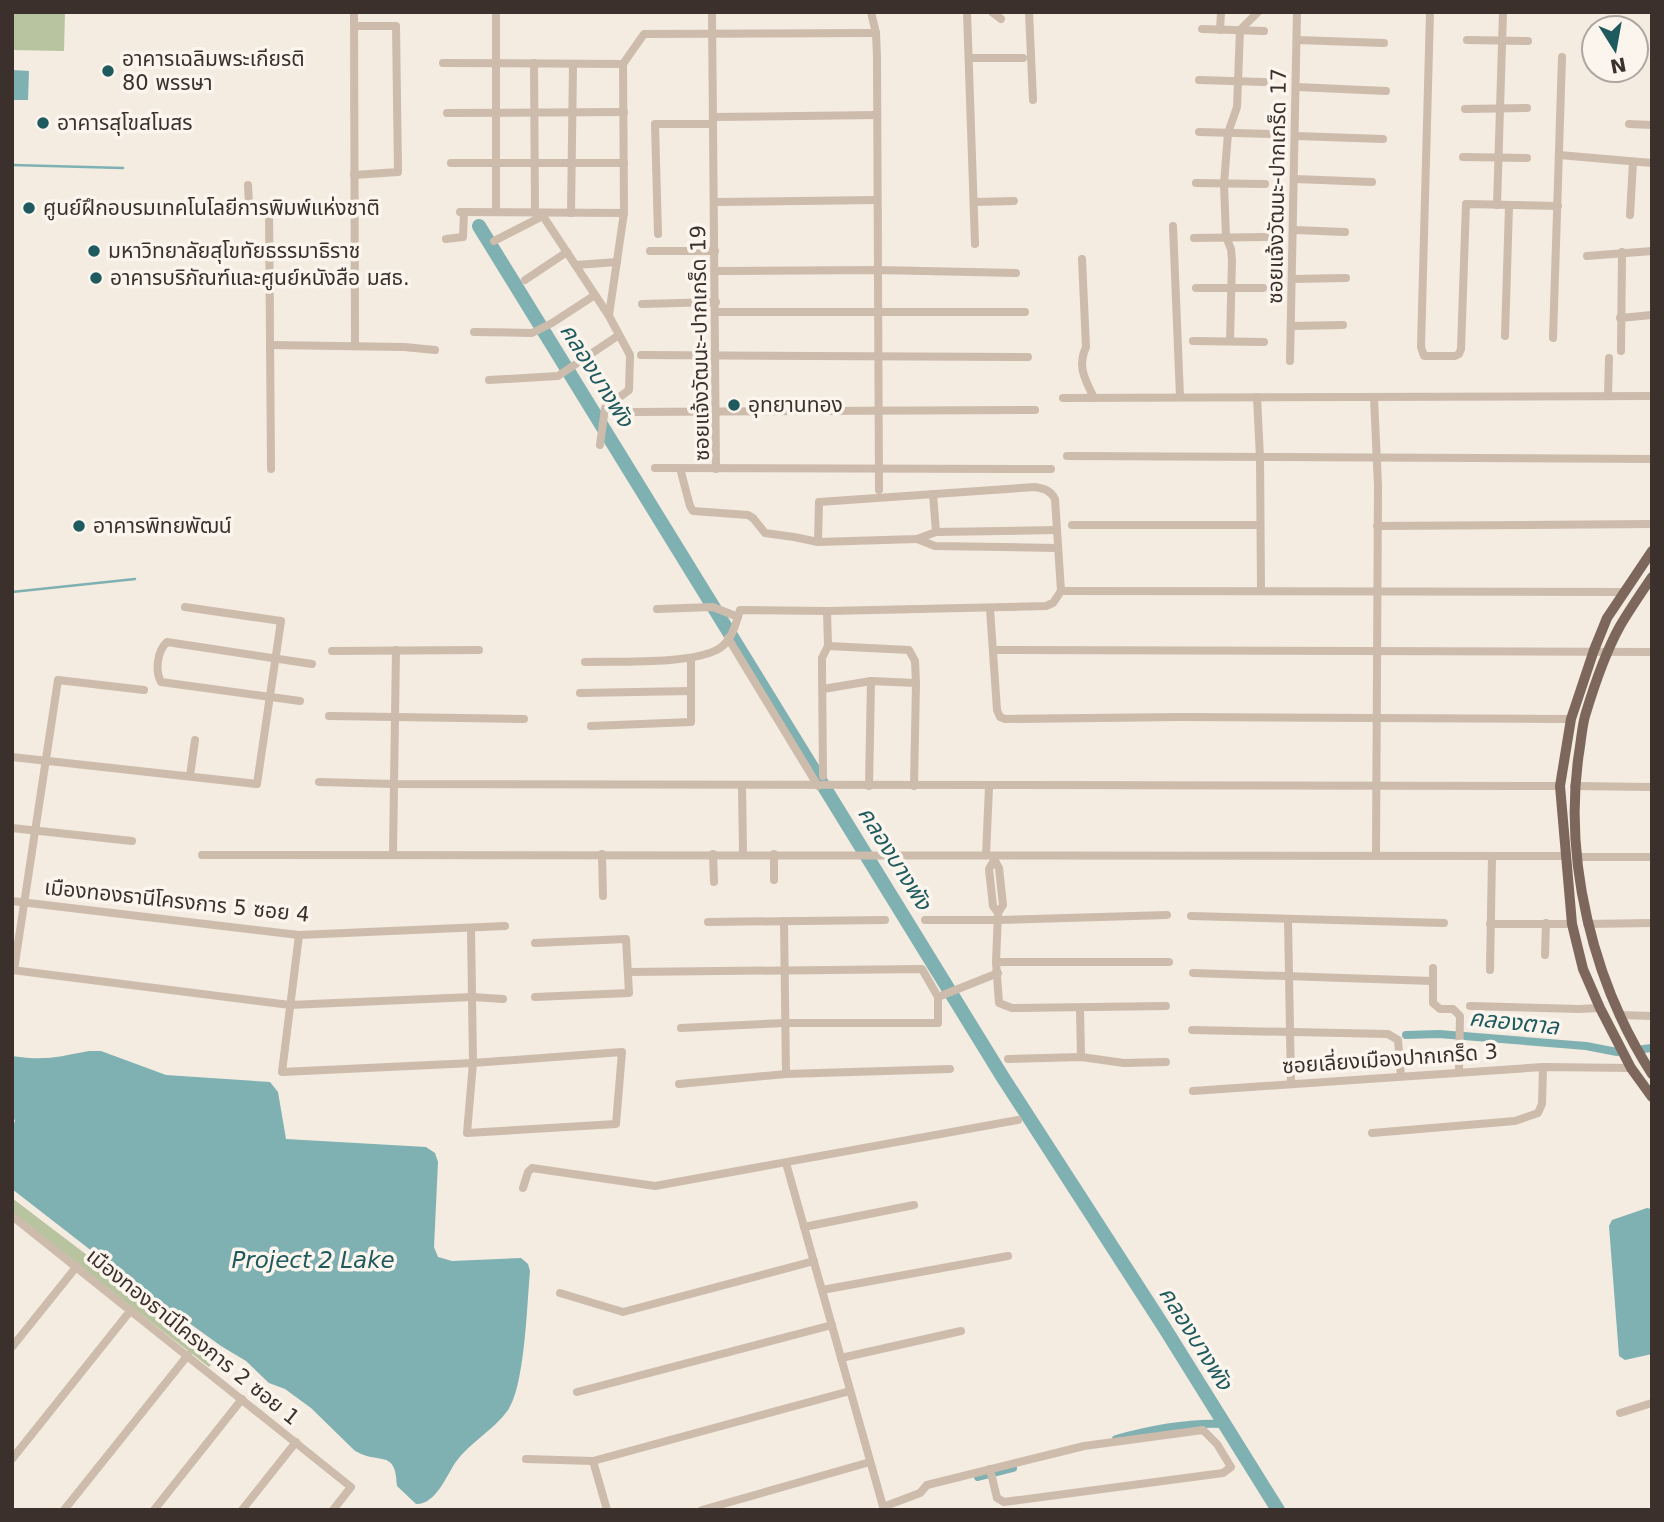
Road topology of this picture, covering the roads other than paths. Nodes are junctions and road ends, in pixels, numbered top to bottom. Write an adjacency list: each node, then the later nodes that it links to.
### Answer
1 (354, 12): 14 (street)
2 (496, 12): 30 (street)
3 (712, 12): 19 (street, ซอยแจ้งวัฒนะ-ปากเกร็ด 19)
4 (871, 12): 20 (street)
5 (992, 12): 13 (street)
6 (1030, 12): 39 (street)
7 (1221, 12): 16 (street)
8 (1258, 12): 17 (street)
9 (1297, 12): 21 (street, ซอยแจ้งวัฒนะ-ปากเกร็ด 17)
10 (1430, 12): 79 (street)
11 (1503, 12): 23 (street)
12 (970, 13): 27 (street)
13 (1001, 19)
14 (354, 26): 68 (street); 68 (street)
15 (1202, 29): 16 (street)
16 (1220, 30): 17 (street)
17 (1240, 30): 18 (street); 35 (street)
18 (1264, 30)
19 (712, 33): 20 (street); 33 (street); 49 (street, ซอยแจ้งวัฒนะ-ปากเกร็ด 19)
20 (876, 33): 48 (street)
21 (1297, 40): 25 (street); 37 (street, ซอยแจ้งวัฒนะ-ปากเกร็ด 17)
22 (1467, 40): 23 (street)
23 (1502, 41): 24 (street); 40 (street)
24 (1528, 41)
25 (1384, 43)
26 (1562, 57): 57 (street)
27 (969, 58): 28 (street); 78 (street)
28 (1023, 58)
29 (443, 63): 30 (street)
30 (496, 63): 31 (street); 46 (street)
31 (534, 63): 32 (street); 47 (street)
32 (573, 64): 33 (street); 43 (street)
33 (623, 64): 44 (street)
34 (1199, 80): 35 (street)
35 (1238, 80): 36 (street); 53 (street)
36 (1265, 82)
37 (1297, 87): 38 (street); 55 (street, ซอยแจ้งวัฒนะ-ปากเกร็ด 17)
38 (1386, 91)
39 (1033, 100)
40 (1500, 108): 41 (street); 42 (street); 59 (street)
41 (1527, 108)
42 (1465, 109)
43 (572, 112): 44 (street); 47 (street); 65 (street)
44 (624, 112): 66 (street)
45 (447, 113): 46 (street)
46 (496, 113): 47 (street); 63 (street)
47 (534, 113): 64 (street)
48 (877, 116): 49 (street); 75 (street)
49 (713, 120): 77 (street, ซอยแจ้งวัฒนะ-ปากเกร็ด 19); 90 (street)
50 (1629, 124): 51 (street)
51 (1652, 125)
52 (1199, 132): 53 (street)
53 (1228, 133): 54 (street); 72 (street)
54 (1271, 134)
55 (1296, 136): 56 (street); 69 (street, ซอยแจ้งวัฒนะ-ปากเกร็ด 17)
56 (1383, 139)
57 (1559, 155): 61 (street); 81 (street)
58 (1463, 157): 59 (street)
59 (1499, 157): 60 (street); 79 (street)
60 (1527, 158)
61 (1633, 162): 67 (street); 86 (street)
62 (451, 163): 63 (street)
63 (496, 163): 64 (street); 82 (street)
64 (534, 163): 65 (street); 85 (street)
65 (572, 163): 66 (street); 83 (street)
66 (624, 163): 84 (street)
67 (1652, 163)
68 (354, 175): 133 (street)
69 (1294, 180): 70 (street); 88 (street, ซอยแจ้งวัฒนะ-ปากเกร็ด 17)
70 (1372, 182)
71 (1196, 183): 72 (street)
72 (1224, 184): 73 (street); 91 (street)
73 (1265, 184)
74 (248, 185): 132 (street)
75 (877, 200): 77 (street); 106 (street)
76 (1014, 201): 78 (street)
77 (714, 202): 98 (street, ซอยแจ้งวัฒนะ-ปากเกร็ด 19)
78 (974, 202): 96 (street)
79 (1497, 205): 80 (street)
80 (1509, 206): 81 (street); 127 (street)
81 (1558, 206): 128 (street)
82 (496, 212): 85 (street); 94 (street)
83 (571, 213): 84 (street); 85 (street)
84 (624, 213): 104 (street)
85 (540, 214): 95 (street); 100 (street)
86 (1630, 215)
87 (1173, 226): 145 (street)
88 (1294, 230): 89 (street); 110 (street, ซอยแจ้งวัฒนะ-ปากเกร็ด 17)
89 (1345, 232)
90 (659, 234)
91 (1226, 237): 92 (street); 93 (street); 113 (street)
92 (1266, 237)
93 (1194, 238)
94 (446, 239)
95 (494, 241)
96 (975, 244)
97 (650, 251): 98 (street)
98 (715, 251): 107 (street, ซอยแจ้งวัฒนะ-ปากเกร็ด 19)
99 (1652, 251): 101 (street)
100 (567, 252): 105 (street); 111 (street)
101 (1622, 252): 102 (street); 122 (street)
102 (1587, 256)
103 (1082, 259): 149 (street)
104 (617, 262): 105 (street); 121 (street)
105 (576, 265): 115 (street)
106 (878, 270): 107 (street); 108 (street); 119 (street)
107 (716, 271): 117 (street, ซอยแจ้งวัฒนะ-ปากเกร็ด 19)
108 (1016, 273)
109 (1346, 278): 110 (street)
110 (1292, 279): 124 (street, ซอยแจ้งวัฒนะ-ปากเกร็ด 17)
111 (525, 280)
112 (1196, 288): 113 (street)
113 (1233, 288): 114 (street); 130 (street)
114 (1264, 288)
115 (595, 295): 121 (street); 125 (street)
116 (642, 304): 117 (street)
117 (716, 307): 119 (street); 137 (street, ซอยแจ้งวัฒนะ-ปากเกร็ด 19)
118 (1025, 312): 119 (street)
119 (878, 313): 138 (street)
120 (1652, 315): 122 (street)
121 (609, 316): 126 (street)
122 (1620, 318): 135 (street)
123 (1343, 325): 124 (street)
124 (1291, 326): 141 (street, ซอยแจ้งวัฒนะ-ปากเกร็ด 17)
125 (474, 332)
126 (619, 335): 142 (street); 154 (street)
127 (1505, 336)
128 (1553, 338)
129 (1194, 341): 130 (street)
130 (1230, 341): 131 (street)
131 (1264, 342)
132 (270, 345): 133 (street); 161 (street)
133 (355, 345): 134 (street)
134 (435, 350)
135 (1621, 351)
136 (640, 355): 137 (street)
137 (716, 355): 138 (street); 151 (street, ซอยแจ้งวัฒนะ-ปากเกร็ด 19)
138 (878, 356): 139 (street); 152 (street)
139 (1028, 357)
140 (1609, 358): 143 (street)
141 (1290, 361)
142 (489, 380)
143 (1608, 396): 144 (street); 147 (street)
144 (1652, 396)
145 (1180, 397): 146 (street); 149 (street)
146 (1257, 397): 147 (street); 156 (street)
147 (1374, 397): 157 (street)
148 (1063, 398): 149 (street)
149 (1094, 398)
150 (1035, 410): 152 (street)
151 (716, 411): 152 (street); 153 (street); 162 (street, ซอยแจ้งวัฒนะ-ปากเกร็ด 19)
152 (879, 411): 160 (street)
153 (634, 412)
154 (600, 445)
155 (1067, 456): 156 (street)
156 (1260, 458): 157 (street); 169 (street)
157 (1377, 458): 158 (street); 170 (street)
158 (1652, 459)
159 (655, 468): 162 (street)
160 (878, 468): 162 (street, ซอยแจ้งวัฒนะ-ปากเกร็ด 19); 163 (street, ซอยแจ้งวัฒนะ-ปากเกร็ด 19); 165 (street)
161 (271, 469)
162 (716, 469)
163 (1051, 469)
164 (681, 472): 174 (street)
165 (879, 490)
166 (933, 494): 171 (street); 172 (street); 174 (street)
167 (1652, 524): 170 (street)
168 (1072, 525): 169 (street)
169 (1260, 525): 179 (street)
170 (1377, 526): 180 (street)
171 (1056, 530): 172 (street); 175 (street)
172 (936, 533): 173 (street)
173 (916, 539): 174 (street); 175 (street)
174 (818, 542)
175 (1056, 548): 178 (street)
176 (1652, 551): 181 (main road)
177 (1652, 577): 195 (main road)
178 (1060, 591): 179 (street); 184 (street)
179 (1261, 591): 180 (street)
180 (1376, 591): 181 (street); 194 (street)
181 (1625, 592): 192 (main road)
182 (185, 607): 198 (street)
183 (657, 609): 186 (street)
184 (990, 609): 185 (street); 191 (street)
185 (827, 611): 186 (street); 188 (street)
186 (738, 617): 187 (street)
187 (728, 638): 197 (street); 223 (street)
188 (828, 646): 202 (street); 204 (street)
189 (396, 650): 190 (street); 193 (street); 211 (street)
190 (479, 650)
191 (993, 650): 194 (street); 210 (street)
192 (1594, 650): 194 (street); 195 (street); 213 (main road)
193 (332, 651)
194 (1377, 651): 210 (street)
195 (1609, 651): 196 (street); 228 (main road)
196 (1652, 652)
197 (691, 658): 199 (street); 205 (street)
198 (276, 660): 200 (street); 207 (street); 207 (street)
199 (585, 663)
200 (312, 664)
201 (871, 681): 202 (street); 204 (street); 224 (street)
202 (916, 683): 225 (street)
203 (144, 690): 217 (street)
204 (823, 690): 219 (street)
205 (691, 691): 206 (street); 214 (street)
206 (580, 693)
207 (270, 697): 208 (street); 218 (street)
208 (300, 701)
209 (329, 716): 211 (street)
210 (1377, 717): 213 (street); 226 (street)
211 (394, 718): 212 (street); 221 (street)
212 (524, 719)
213 (1571, 719): 227 (main road)
214 (591, 726)
215 (195, 740): 218 (street)
216 (12, 757): 217 (street)
217 (46, 759): 218 (street); 232 (street)
218 (190, 776)
219 (823, 776)
220 (319, 782): 221 (street)
221 (394, 784): 222 (street); 234 (street)
222 (742, 786): 223 (street); 237 (street)
223 (818, 786): 224 (street)
224 (869, 786): 225 (street)
225 (914, 786): 230 (street)
226 (1377, 786): 227 (street); 230 (street); 241 (street)
227 (1560, 786): 242 (main road)
228 (1574, 786): 229 (street); 243 (main road)
229 (1652, 786)
230 (989, 787): 240 (street)
231 (12, 828): 232 (street)
232 (35, 830): 233 (street); 251 (street)
233 (132, 841)
234 (393, 854): 235 (street); 239 (street)
235 (602, 854): 236 (street); 249 (street)
236 (713, 854): 237 (street); 248 (street)
237 (743, 854): 238 (street)
238 (774, 854): 240 (street); 247 (street)
239 (202, 855)
240 (986, 855): 246 (street)
241 (1376, 856): 244 (street); 246 (street)
242 (1565, 856): 244 (street); 264 (main road)
243 (1578, 856): 245 (street); 265 (main road)
244 (1492, 857): 263 (street)
245 (1652, 857)
246 (995, 859): 254 (street)
247 (774, 880)
248 (714, 882)
249 (603, 896)
250 (12, 901): 251 (street, เมืองทองธานีโครงการ 5 ซอย 4)
251 (25, 902): 268 (street, เมืองทองธานีโครงการ 5 ซอย 4); 274 (street)
252 (1167, 915): 254 (street)
253 (1191, 916): 255 (street)
254 (999, 917): 257 (street); 271 (street)
255 (1288, 919): 260 (street); 280 (street)
256 (885, 920): 258 (street)
257 (925, 920)
258 (784, 921): 259 (street); 275 (street)
259 (708, 922)
260 (1444, 923)
261 (1546, 923): 263 (street); 264 (street); 270 (street)
262 (1652, 923): 265 (street)
263 (1490, 924): 276 (street)
264 (1572, 924): 290 (main road)
265 (1587, 924): 291 (main road)
266 (505, 926): 267 (street, เมืองทองธานีโครงการ 5 ซอย 4)
267 (471, 928): 268 (street, เมืองทองธานีโครงการ 5 ซอย 4); 282 (street)
268 (299, 935): 286 (street)
269 (535, 943): 277 (street)
270 (1545, 955)
271 (996, 962): 272 (street); 278 (street)
272 (1169, 962)
273 (1433, 968): 281 (street)
274 (13, 970): 286 (street)
275 (785, 970): 277 (street); 284 (street); 293 (street)
276 (1490, 970)
277 (629, 972): 283 (street)
278 (998, 973): 284 (street); 289 (street)
279 (1193, 973): 280 (street)
280 (1289, 976): 281 (street); 296 (street)
281 (1432, 981): 304 (street)
282 (472, 997): 285 (street); 286 (street); 300 (street)
283 (535, 997)
284 (938, 997): 293 (street)
285 (503, 999)
286 (290, 1005): 300 (street)
287 (1166, 1006): 289 (street)
288 (1470, 1006): 290 (street)
289 (1080, 1008): 297 (street)
290 (1600, 1008): 302 (main road)
291 (1620, 1016): 292 (street); 306 (main road)
292 (1652, 1016)
293 (785, 1023): 294 (street); 305 (street)
294 (681, 1028)
295 (1192, 1030): 296 (street)
296 (1290, 1031): 307 (street); 309 (street)
297 (1081, 1057): 298 (street); 299 (street)
298 (1009, 1059)
299 (1166, 1062)
300 (473, 1063): 300 (street)
301 (1543, 1067): 302 (street, ซอยเลี่ยงเมืองปากเกร็ด 3); 304 (street, ซอยเลี่ยงเมืองปากเกร็ด 3); 313 (street)
302 (1631, 1068): 311 (main road)
303 (950, 1069): 305 (street)
304 (1460, 1071): 307 (street, ซอยเลี่ยงเมืองปากเกร็ด 3)
305 (786, 1074): 308 (street)
306 (1652, 1074)
307 (1401, 1076): 309 (street, ซอยเลี่ยงเมืองปากเกร็ด 3)
308 (679, 1084)
309 (1291, 1084): 310 (street, ซอยเลี่ยงเมืองปากเกร็ด 3)
310 (1193, 1091)
311 (1652, 1097)
312 (1018, 1120): 314 (street)
313 (1372, 1133)
314 (786, 1163): 315 (street); 318 (street)
315 (523, 1188)
316 (914, 1205): 318 (street)
317 (15, 1219): 319 (street); 322 (street, เมืองทองธานีโครงการ 2 ซอย 1)
318 (804, 1227): 321 (street)
319 (12, 1230)
320 (1008, 1256): 323 (street)
321 (814, 1261): 323 (street); 324 (street)
322 (77, 1266): 325 (street, เมืองทองธานีโครงการ 2 ซอย 1); 328 (street)
323 (822, 1290): 326 (street)
324 (560, 1293)
325 (131, 1310): 329 (street, เมืองทองธานีโครงการ 2 ซอย 1); 338 (street)
326 (832, 1325): 330 (street); 332 (street)
327 (961, 1331): 330 (street)
328 (12, 1346)
329 (188, 1355): 333 (street, เมืองทองธานีโครงการ 2 ซอย 1); 343 (street)
330 (841, 1358): 331 (street)
331 (850, 1391): 339 (street); 340 (street)
332 (577, 1392)
333 (242, 1399): 336 (street, เมืองทองธานีโครงการ 2 ซอย 1); 344 (street)
334 (1652, 1403): 335 (street)
335 (1620, 1413)
336 (296, 1442): 345 (street); 346 (street, เมืองทองธานีโครงการ 2 ซอย 1)
337 (526, 1458): 339 (street)
338 (12, 1459)
339 (593, 1461): 347 (street)
340 (870, 1462): 342 (street); 348 (street)
341 (990, 1469): 341 (street); 342 (street)
342 (884, 1508)
343 (64, 1510)
344 (154, 1510)
345 (242, 1510)
346 (333, 1510)
347 (607, 1510)
348 (702, 1510)

